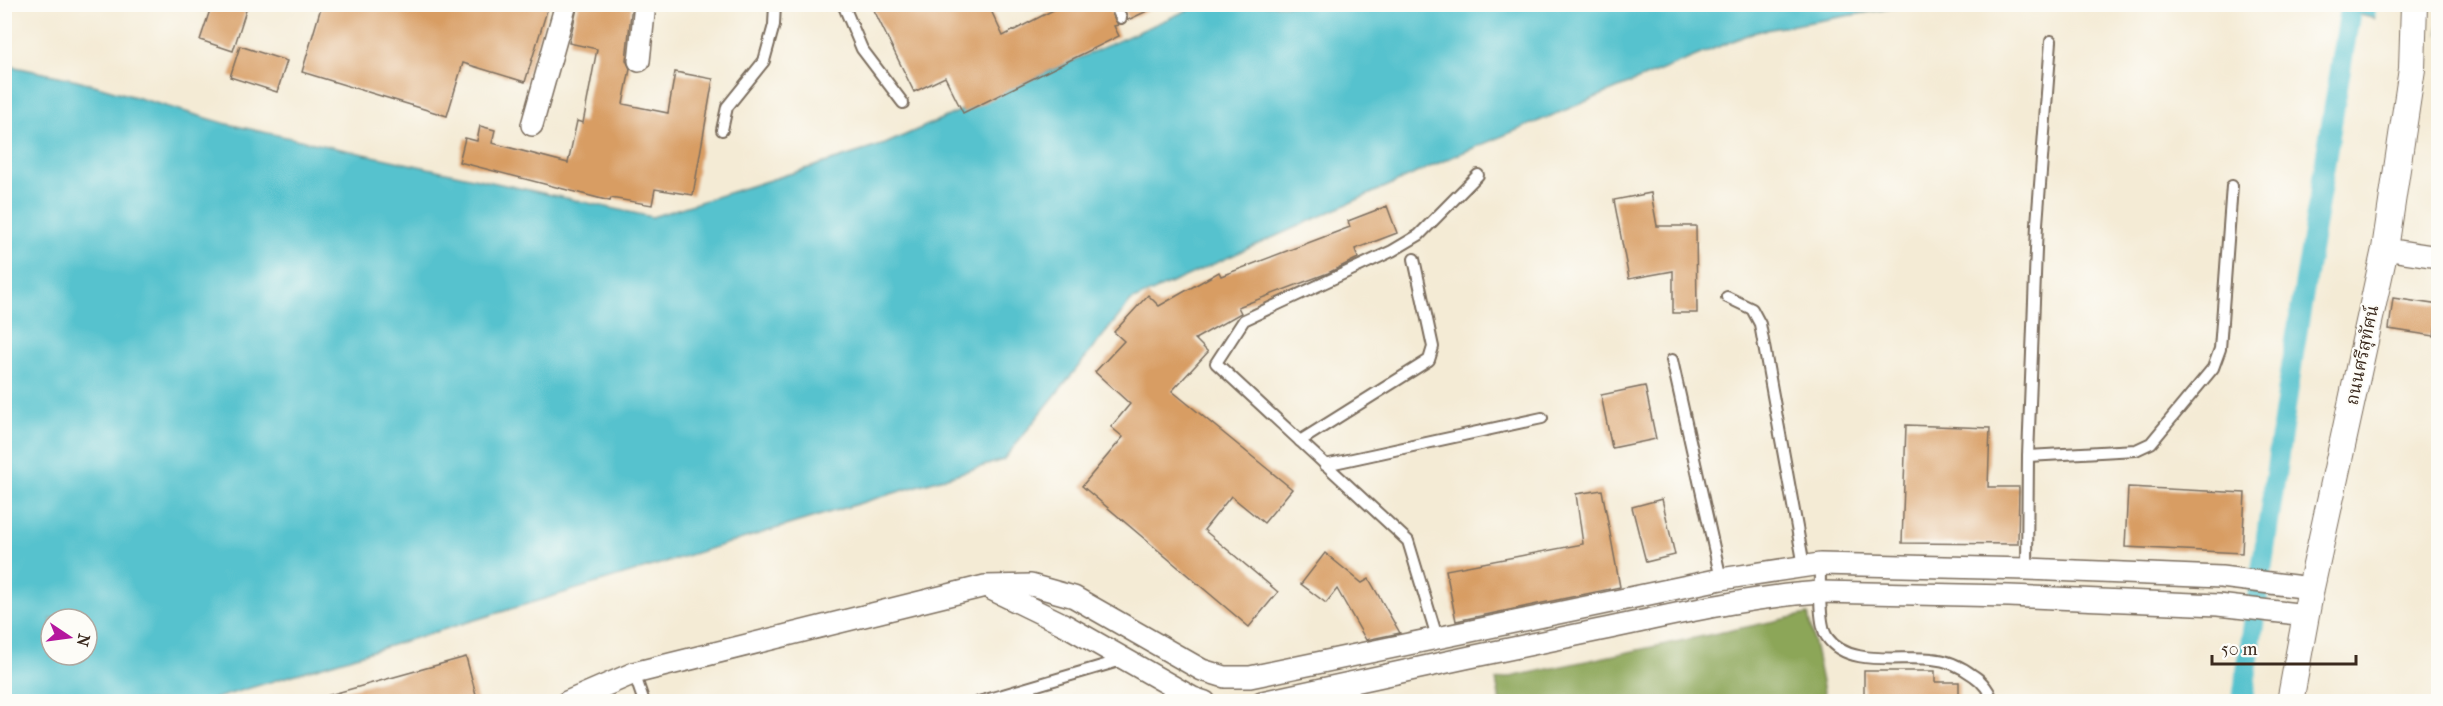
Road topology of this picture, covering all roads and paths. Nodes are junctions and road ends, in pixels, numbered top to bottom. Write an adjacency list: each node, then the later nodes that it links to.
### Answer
1 (566, 4): 11 (street)
2 (645, 4): 9 (street)
3 (775, 4): 12 (lane)
4 (843, 4): 10 (lane)
5 (1115, 4): 7 (lane)
6 (2414, 4): 15 (street, ถนนศรีสุทัศน์)
7 (1121, 18)
8 (2051, 41): 22 (lane)
9 (639, 61)
10 (903, 103)
11 (532, 125)
12 (722, 130)
13 (1478, 175): 21 (lane)
14 (2232, 186): 22 (lane)
15 (2385, 249): 16 (street); 28 (street, ถนนศรีสุทัศน์)
16 (2439, 257)
17 (1414, 259): 21 (lane)
18 (1727, 297): 24 (lane)
19 (1672, 360): 26 (lane)
20 (1542, 418): 23 (lane)
21 (1300, 441): 23 (lane)
22 (2028, 456): 25 (lane)
23 (1325, 465): 31 (lane)
24 (1812, 565): 25 (street); 26 (street); 29 (lane)
25 (2027, 569): 28 (street)
26 (1721, 579): 31 (street)
27 (985, 586): 31 (street); 32 (street); 33 (street)
28 (2311, 588): 30 (street, ถนนศรีสุทัศน์)
29 (1820, 592): 30 (street); 39 (street); 40 (lane)
30 (2306, 615): 41 (street, ถนนศรีสุทัศน์)
31 (1437, 637)
32 (1125, 659): 34 (lane); 38 (street)
33 (634, 673): 35 (street); 36 (lane)
34 (1002, 698): 37 (lane)
35 (567, 702)
36 (644, 702)
37 (979, 702)
38 (1205, 702)
39 (1262, 702)
40 (1992, 702)
41 (2290, 702)

